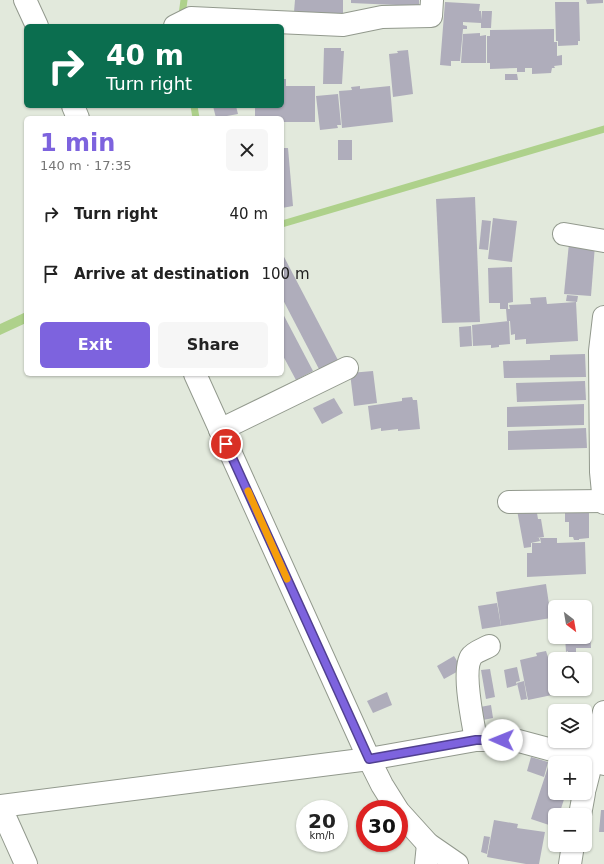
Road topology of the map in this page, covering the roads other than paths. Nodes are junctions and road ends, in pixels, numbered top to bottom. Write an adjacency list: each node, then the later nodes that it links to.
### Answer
1 (25, 0): 3 (street)
2 (432, 0): 4 (street)
3 (36, 24)
4 (180, 24)
5 (564, 234): 6 (street)
6 (604, 241)
7 (604, 316): 11 (street)
8 (347, 368): 10 (street)
9 (196, 376): 10 (street)
10 (220, 430): 17 (street)
11 (602, 472): 13 (street)
12 (509, 502): 13 (street)
13 (604, 502)
14 (489, 646): 16 (street)
15 (604, 712): 18 (street)
16 (476, 740): 17 (street); 18 (street)
17 (369, 759): 20 (street); 24 (street)
18 (597, 763): 19 (street)
19 (592, 773)
20 (391, 800)
21 (408, 826): 23 (street)
22 (572, 852): 26 (street)
23 (427, 854): 25 (street)
24 (26, 864)
25 (457, 864)
26 (570, 864)

